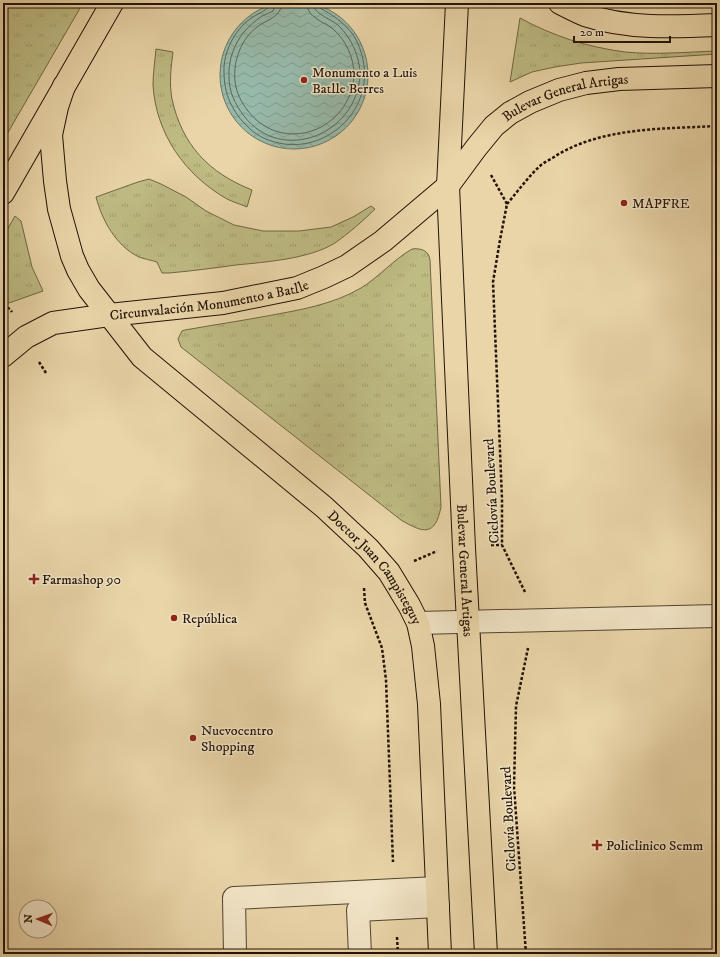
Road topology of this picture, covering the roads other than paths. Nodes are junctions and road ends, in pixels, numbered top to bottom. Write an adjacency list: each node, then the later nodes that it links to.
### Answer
1 (112, 3): 6 (main road)
2 (457, 3): 7 (main road, Bulevar General Artigas)
3 (560, 3): 4 (main road)
4 (717, 25)
5 (717, 76): 7 (main road, Bulevar General Artigas)
6 (64, 86): 8 (main road); 9 (main road, Circunvalación Monumento a Batlle)
7 (448, 186): 9 (main road, Circunvalación Monumento a Batlle); 12 (main road, Bulevar General Artigas)
8 (3, 193)
9 (109, 315): 10 (main road); 13 (main road, Doctor Juan Campisteguy)
10 (3, 356)
11 (717, 616): 12 (street, Doctor Juan Campisteguy)
12 (469, 622): 13 (street, Doctor Juan Campisteguy); 19 (main road, Bulevar General Artigas)
13 (418, 623): 14 (main road)
14 (438, 897): 15 (street); 18 (main road)
15 (395, 899): 16 (street); 17 (street)
16 (235, 954)
17 (360, 954)
18 (440, 954)
19 (486, 954)

